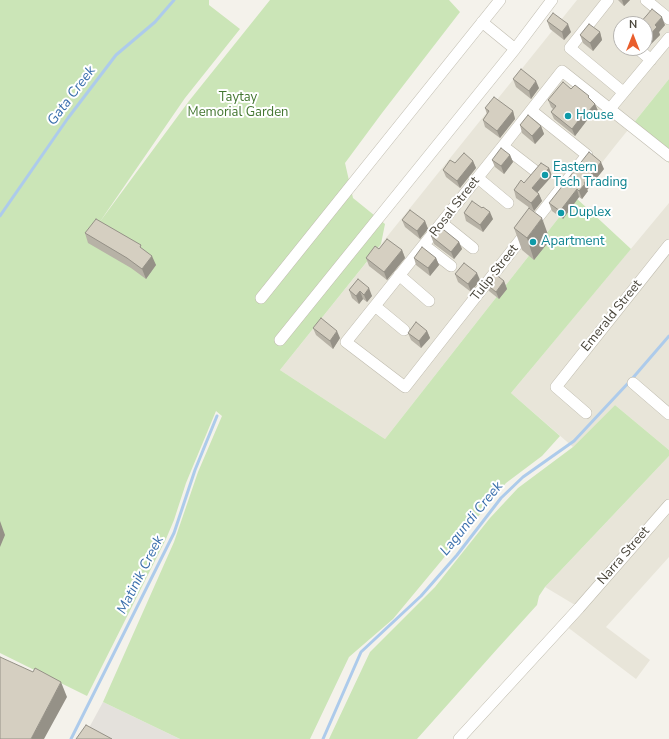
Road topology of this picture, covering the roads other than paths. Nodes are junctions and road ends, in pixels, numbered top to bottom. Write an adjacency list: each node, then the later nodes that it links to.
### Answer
1 (500, 0): 6 (street)
2 (552, 0): 8 (street)
3 (608, 0): 11 (street)
4 (646, 0): 5 (street)
5 (669, 19)
6 (482, 22): 8 (street); 25 (street)
7 (669, 38): 10 (street)
8 (515, 49): 29 (street)
9 (646, 56): 10 (street)
10 (651, 60): 11 (street)
11 (623, 92): 13 (street)
12 (532, 110): 13 (street, Rosal Street); 14 (street, Rosal Street); 30 (street, Tulip Street)
13 (609, 110): 15 (street)
14 (503, 146): 16 (street); 17 (street, Rosal Street)
15 (669, 156)
16 (534, 170)
17 (478, 178): 18 (street); 19 (street, Rosal Street)
18 (508, 202)
19 (442, 223): 20 (street, Rosal Street); 22 (street)
20 (424, 245): 23 (street); 24 (street, Rosal Street)
21 (669, 245): 32 (street, Emerald Street)
22 (473, 248)
23 (451, 266)
24 (399, 275): 26 (street); 27 (street, Rosal Street)
25 (261, 298)
26 (429, 301)
27 (375, 306): 28 (street); 30 (street, Rosal Street)
28 (404, 330)
29 (280, 340)
30 (346, 342)
31 (633, 383): 33 (street)
32 (586, 413)
33 (669, 414)
34 (669, 505): 35 (street, Narra Street)
35 (460, 739)

